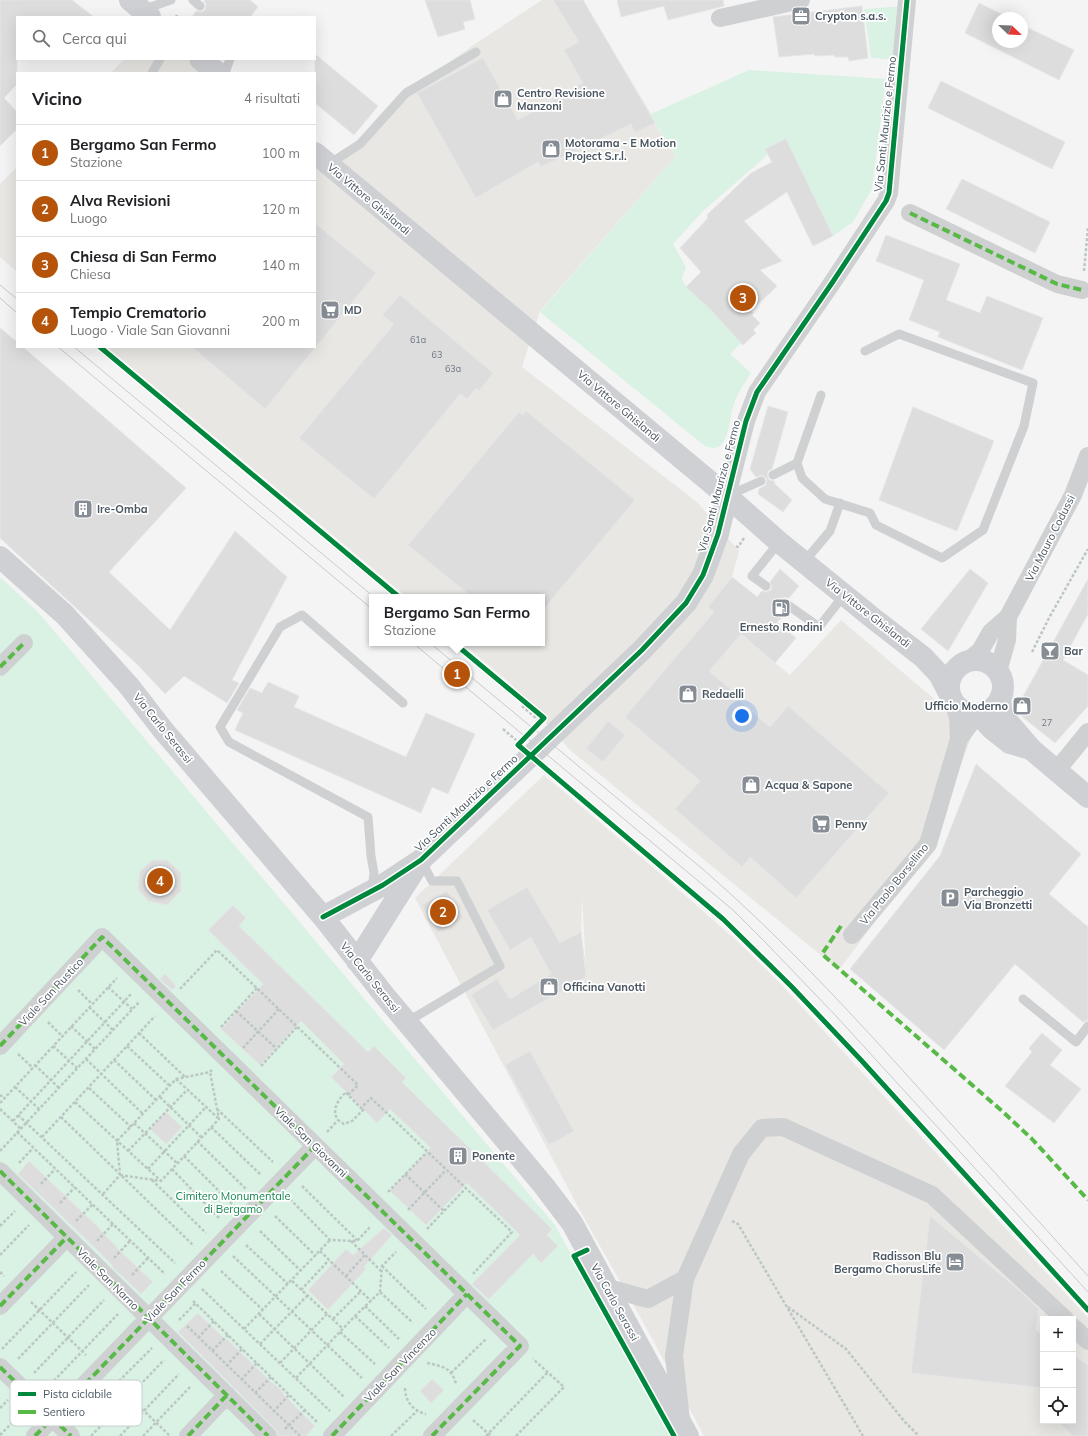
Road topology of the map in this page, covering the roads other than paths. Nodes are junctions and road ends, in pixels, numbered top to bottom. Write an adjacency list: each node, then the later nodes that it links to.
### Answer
1 (171, 0): 6 (lane)
2 (193, 0): 5 (lane)
3 (801, 0): 7 (street)
4 (907, 0): 24 (street, Via Santi Maurizio e Fermo)
5 (200, 6)
6 (141, 9)
7 (720, 18)
8 (476, 52): 15 (lane)
9 (159, 60): 12 (lane)
10 (201, 60): 13 (street)
11 (230, 60): 14 (lane)
12 (153, 72)
13 (217, 72)
14 (225, 72)
15 (322, 159): 24 (street, Via Vittore Ghislandi)
16 (910, 213): 17 (street)
17 (1082, 290)
18 (864, 351): 25 (lane)
19 (821, 395): 21 (lane)
20 (1088, 456): 32 (street, Via Mauro Codussi)
21 (797, 464): 22 (lane); 25 (lane)
22 (773, 476)
23 (761, 481): 24 (lane)
24 (727, 496): 26 (street, Via Vittore Ghislandi); 47 (street, Via Santi Maurizio e Fermo)
25 (840, 503): 28 (lane)
26 (779, 542): 28 (street, Via Vittore Ghislandi); 29 (lane)
27 (0, 557): 49 (street, Via Carlo Serassi)
28 (804, 562): 30 (street, Via Vittore Ghislandi)
29 (766, 586)
30 (844, 595): 31 (lane); 34 (street, Via Vittore Ghislandi)
31 (785, 603)
32 (1008, 617): 35 (street, Via Mauro Codussi); 37 (street, Via Mauro Codussi)
33 (24, 643): 36 (street)
34 (923, 657): 35 (street, Via Vittore Ghislandi); 39 (street, Via Vittore Ghislandi)
35 (966, 662): 37 (street); 39 (street)
36 (0, 668)
37 (998, 671): 38 (street)
38 (1000, 698): 41 (street); 44 (street)
39 (952, 699): 41 (street); 43 (street, Via Paolo Borsellino)
40 (403, 703): 48 (lane)
41 (978, 714): 43 (street, Via Paolo Borsellino); 44 (street)
42 (1088, 732): 45 (street)
43 (960, 739): 50 (street, Via Paolo Borsellino)
44 (1032, 750): 45 (street)
45 (1057, 770): 46 (street)
46 (1088, 797)
47 (421, 860): 48 (street, Via Santi Maurizio e Fermo); 52 (street, Via Santi Maurizio e Fermo); 54 (lane)
48 (378, 882): 49 (street, Via Santi Maurizio e Fermo)
49 (323, 917): 52 (street, Via Carlo Serassi)
50 (852, 935)
51 (102, 937): 56 (street, Viale San Rustico); 57 (street, Viale San Giovanni)
52 (357, 961): 54 (street, Via Carlo Serassi)
53 (1023, 999): 55 (lane)
54 (407, 1022): 61 (street, Via Carlo Serassi)
55 (1088, 1026)
56 (0, 1046)
57 (320, 1140): 62 (street, Viale San Giovanni); 65 (street, Viale San Fermo)
58 (0, 1171): 59 (street, Viale San Narno)
59 (67, 1238): 63 (street); 65 (street, Viale San Narno)
60 (685, 1278): 61 (street); 64 (street); 75 (street)
61 (608, 1288): 75 (street, Via Carlo Serassi)
62 (464, 1291): 74 (street, Viale San Vincenzo); 80 (street, Viale San Giovanni)
63 (0, 1306)
64 (1062, 1316)
65 (148, 1318): 70 (street, Viale San Fermo); 71 (street, Viale San Narno)
66 (1076, 1330): 67 (street)
67 (1088, 1341)
68 (3, 1369): 69 (street)
69 (14, 1380)
70 (89, 1380)
71 (227, 1395): 76 (street, Viale San Narno); 79 (street)
72 (45, 1426): 78 (street, Viale San Fermo)
73 (61, 1426): 77 (street)
74 (333, 1429)
75 (685, 1429)
76 (270, 1431)
77 (69, 1434)
78 (35, 1436)
79 (188, 1436)
80 (432, 1436)

